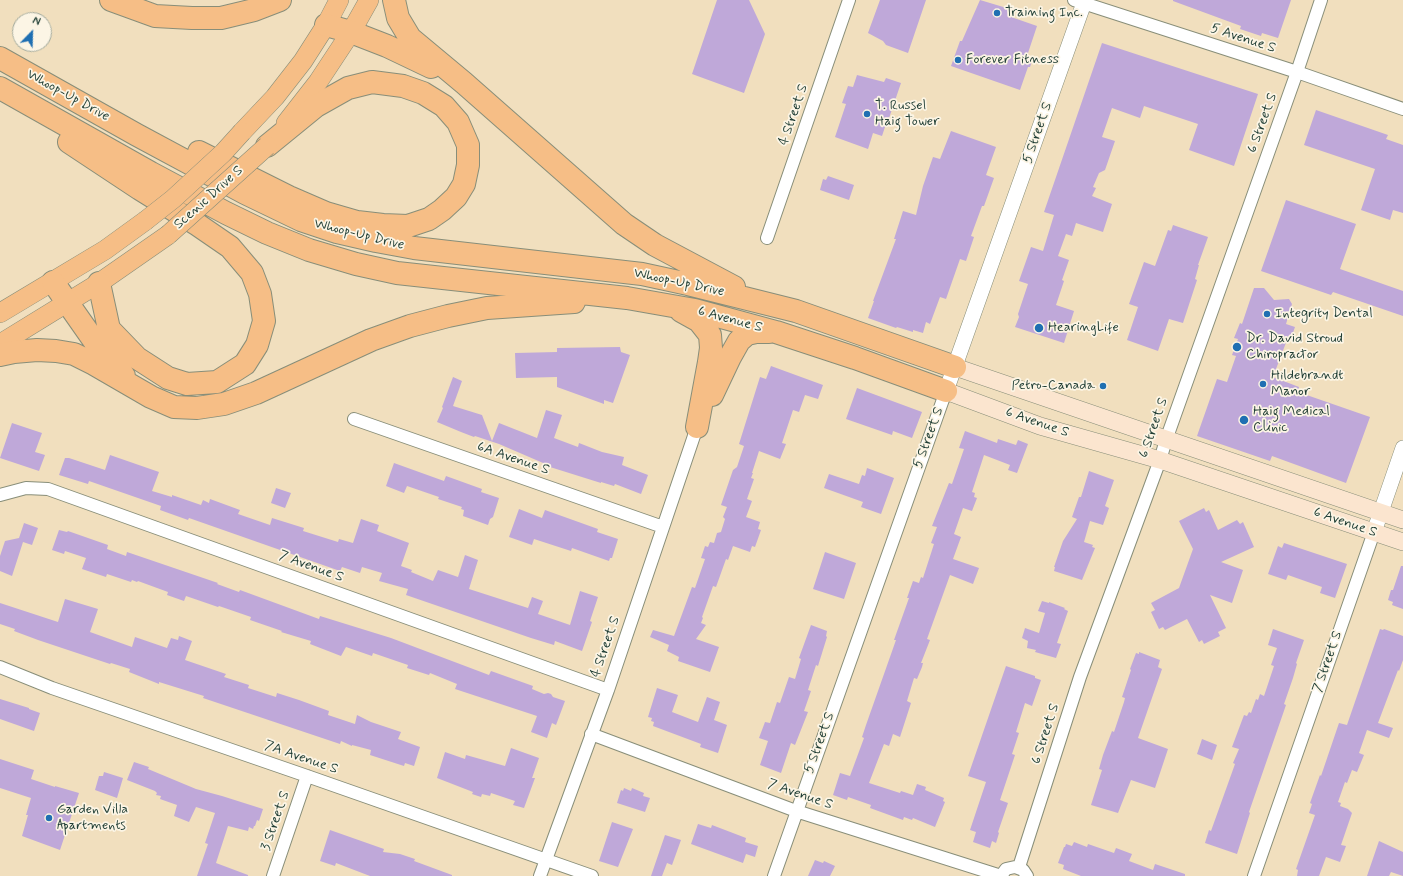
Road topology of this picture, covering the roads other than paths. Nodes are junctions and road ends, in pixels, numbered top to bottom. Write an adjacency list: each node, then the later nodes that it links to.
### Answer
1 (111, 0): 2 (highway)
2 (280, 0)
3 (339, 0): 9 (main road, Scenic Drive S)
4 (369, 0): 10 (main road, Scenic Drive S)
5 (394, 0): 14 (highway)
6 (848, 0): 19 (street, 4 Street S)
7 (1321, 0): 12 (street, 6 Street S)
8 (1081, 1): 12 (street, 5 Avenue S); 30 (street, 5 Street S)
9 (326, 25): 10 (highway); 20 (main road, Scenic Drive S, bridge)
10 (351, 32): 14 (highway); 18 (main road, Scenic Drive S)
11 (0, 58): 13 (highway, Whoop-Up Drive)
12 (1297, 72): 17 (street, 5 Avenue S); 35 (street, 6 Street S)
13 (35, 77): 18 (highway); 23 (highway, Whoop-Up Drive)
14 (464, 83): 23 (highway)
15 (0, 88): 22 (highway, Whoop-Up Drive)
16 (0, 96): 21 (highway)
17 (1403, 109)
18 (267, 146): 21 (main road, Scenic Drive S, bridge)
19 (766, 238)
20 (53, 282): 24 (highway); 26 (main road, Scenic Drive S)
21 (99, 283): 24 (main road, Scenic Drive S)
22 (627, 298): 25 (highway, Whoop-Up Drive); 31 (highway)
23 (756, 300): 30 (highway, 6 Avenue S)
24 (68, 303): 28 (main road, Scenic Drive S); 31 (highway)
25 (671, 306): 27 (highway, 6 Avenue S); 34 (highway)
26 (0, 313)
27 (776, 332): 32 (highway, 6 Avenue S); 34 (highway)
28 (0, 344)
29 (0, 355): 31 (highway)
30 (955, 367): 32 (street, 5 Street S); 35 (main road, 6 Avenue S)
31 (134, 388)
32 (946, 391): 37 (main road, 6 Avenue S); 48 (street, 5 Street S)
33 (354, 419): 41 (street, 6A Avenue S)
34 (697, 427): 41 (street, 4 Street S)
35 (1166, 440): 37 (street, 6 Street S); 39 (main road, 6 Avenue S)
36 (1403, 448): 39 (street, 7 Street S)
37 (1160, 460): 42 (main road, 6 Avenue S); 50 (street, 6 Street S)
38 (1, 495): 45 (street, 7 Avenue S)
39 (1381, 512): 40 (main road, 6 Avenue S); 42 (street, 7 Street S)
40 (1403, 520)
41 (662, 527): 45 (street, 4 Street S)
42 (1374, 532): 43 (main road, 6 Avenue S); 56 (street, 7 Street S)
43 (1403, 542)
44 (0, 667): 47 (street, 7A Avenue S)
45 (608, 690): 46 (street, 4 Street S)
46 (591, 734): 48 (street, 7 Avenue S); 49 (street, 4 Street S)
47 (307, 776): 49 (street, 7A Avenue S); 51 (street, 3 Street S)
48 (796, 811): 54 (street, 5 Street S); 55 (street, 7 Avenue S)
49 (546, 860): 52 (street, 4 Street S); 53 (street, 7A Avenue S)
50 (1023, 872): 55 (street)
51 (273, 876)
52 (540, 876)
53 (592, 876)
54 (774, 876)
55 (1001, 876)
56 (1254, 876)

